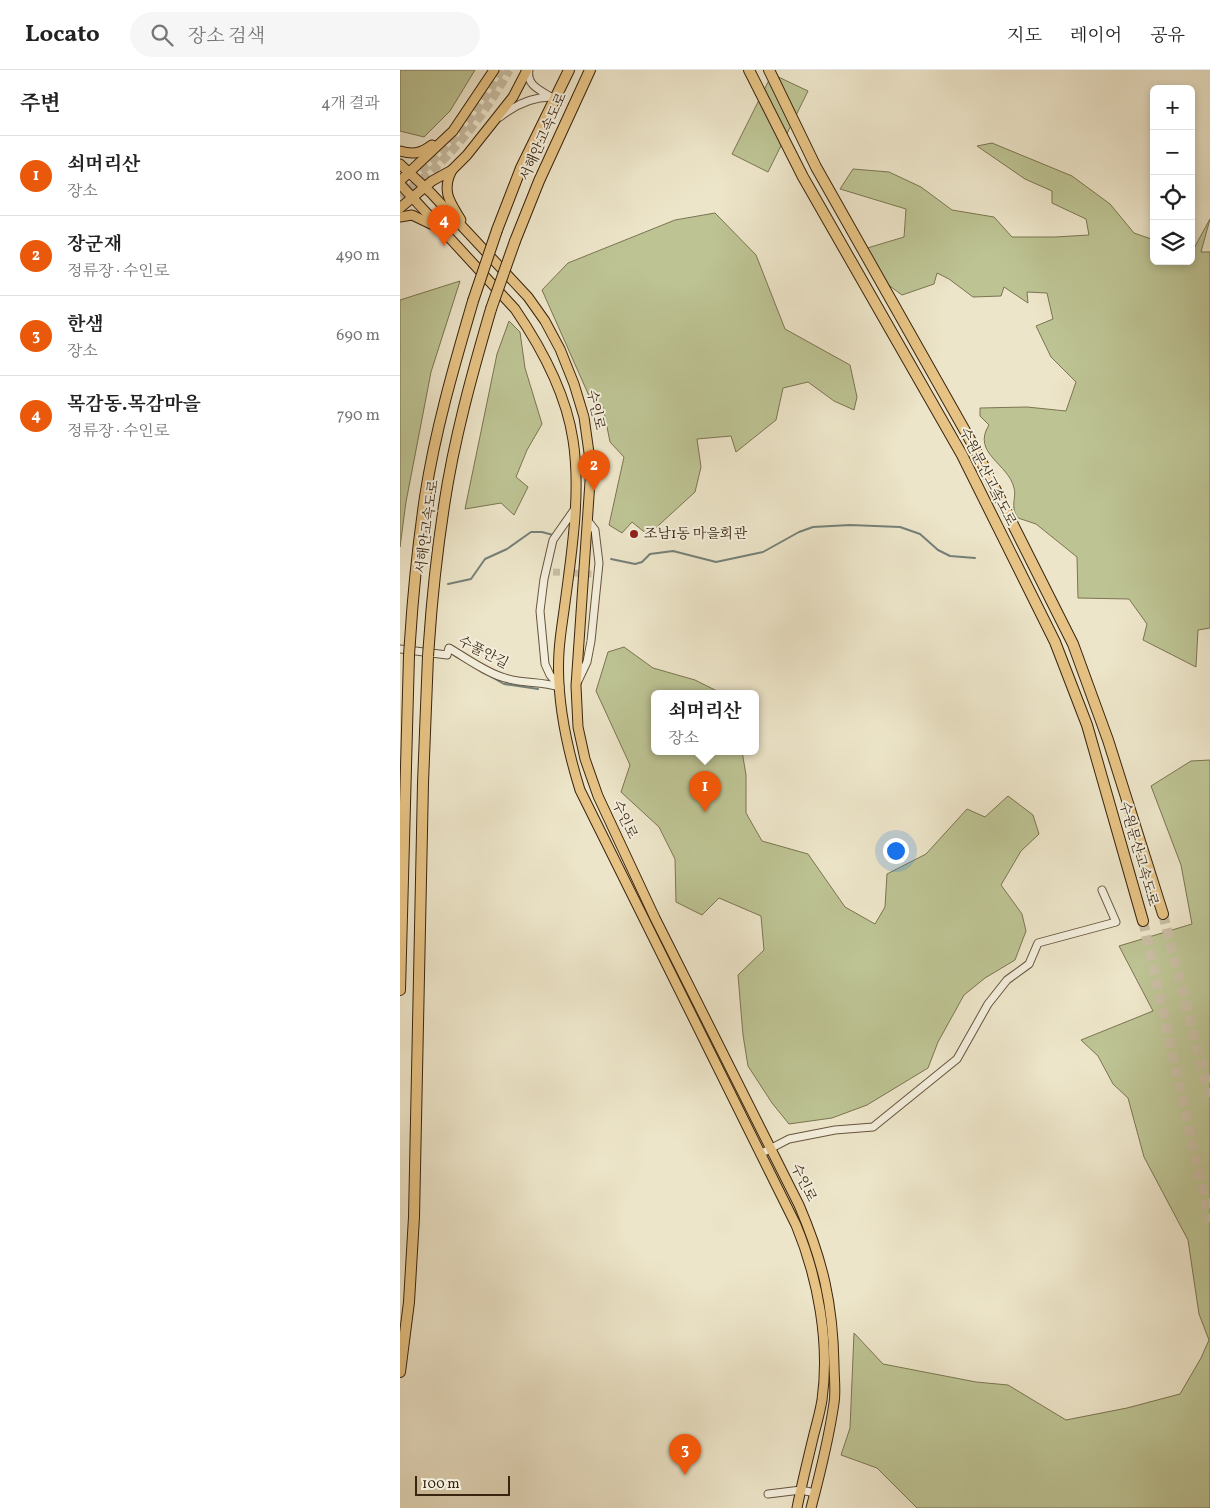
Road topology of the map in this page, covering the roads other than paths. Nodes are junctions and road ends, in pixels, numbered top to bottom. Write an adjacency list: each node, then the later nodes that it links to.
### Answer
1 (494, 70): 8 (main road)
2 (528, 70): 7 (main road); 7 (street)
3 (749, 70): 27 (highway, 수원문산고속도로)
4 (769, 70): 26 (highway, 수원문산고속도로)
5 (568, 72): 22 (highway, 서해안고속도로, bridge)
6 (589, 72): 31 (highway, 서해안고속도로, bridge)
7 (494, 122): 11 (main road)
8 (453, 131): 9 (main road); 12 (main road)
9 (400, 151)
10 (400, 164): 12 (main road, 수인로)
11 (452, 170): 14 (main road); 19 (main road)
12 (409, 172): 13 (main road); 14 (main road, 수인로)
13 (400, 183): 15 (main road, 수인로)
14 (425, 187): 15 (main road); 19 (main road, 수인로)
15 (413, 198): 16 (main road); 18 (main road, 수인로)
16 (400, 208)
17 (400, 217): 18 (main road)
18 (444, 231): 20 (main road, 수인로)
19 (470, 235): 21 (main road, 수인로)
20 (574, 510): 24 (main road, 수인로); 24 (street)
21 (588, 521): 23 (main road, 수인로); 23 (street)
22 (404, 652): 24 (street, 수풀안길); 28 (highway, 서해안고속도로)
23 (576, 686): 29 (main road, 수인로)
24 (560, 687): 30 (main road, 수인로)
25 (1102, 890): 29 (street)
26 (1164, 914)
27 (1143, 921)
28 (400, 990)
29 (770, 1148): 30 (street); 33 (main road, 수인로)
30 (760, 1154): 32 (main road, 수인로)
31 (400, 1372)
32 (801, 1490): 33 (street); 34 (street); 35 (main road, 수인로)
33 (815, 1493): 36 (main road, 수인로)
34 (768, 1494)
35 (796, 1508)
36 (811, 1508)

